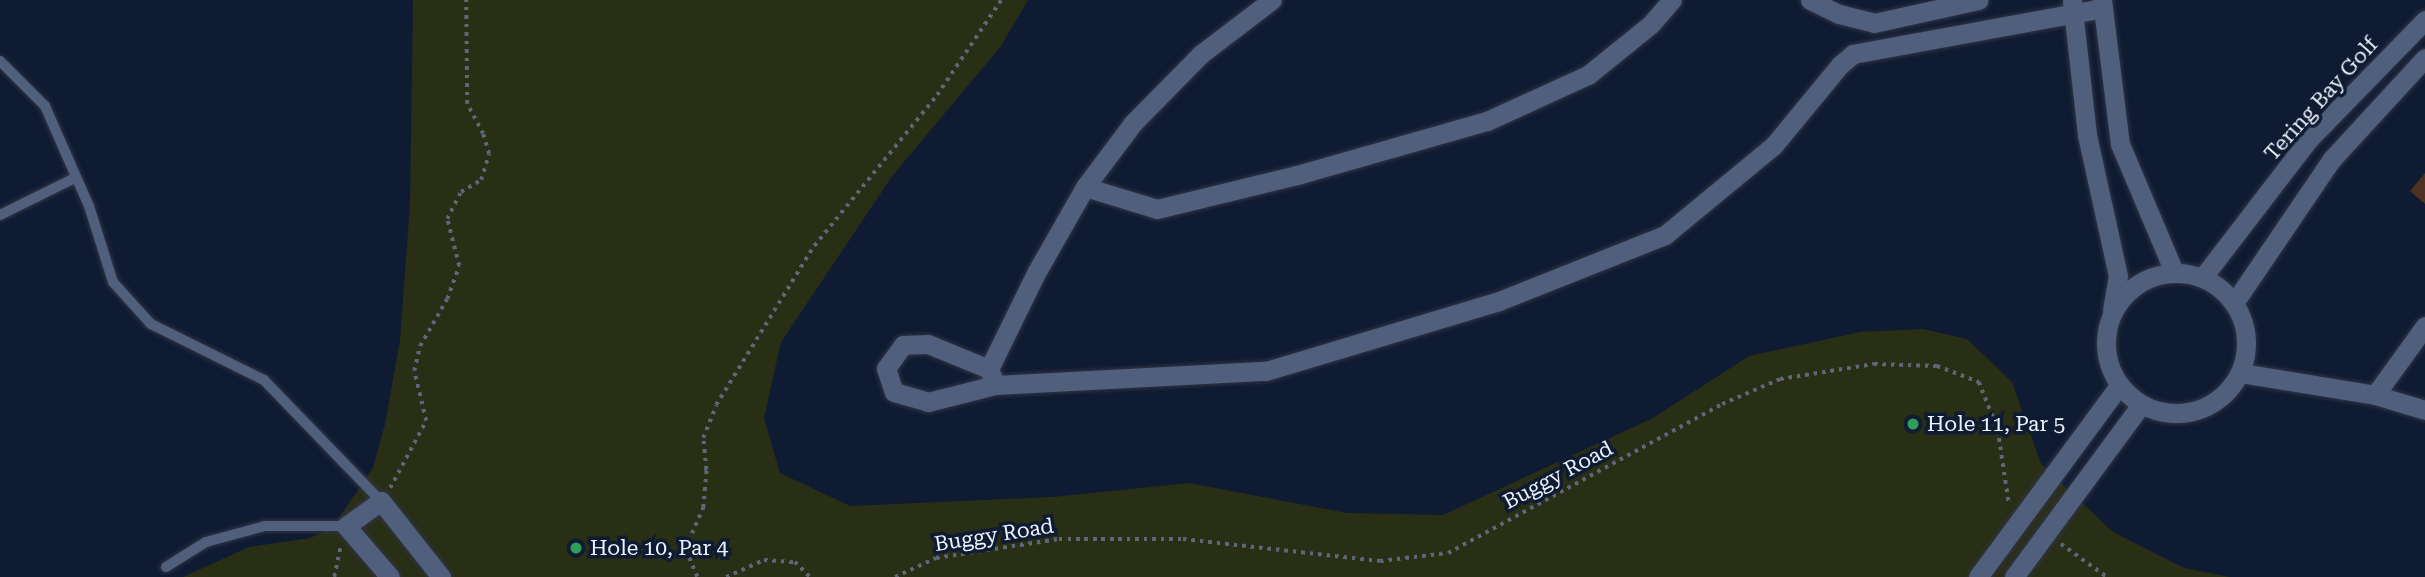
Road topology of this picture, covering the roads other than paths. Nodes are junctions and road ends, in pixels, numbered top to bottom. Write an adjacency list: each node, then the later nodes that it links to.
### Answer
1 (1272, 0): 11 (street)
2 (1672, 0): 11 (street)
3 (1810, 0): 4 (street)
4 (1979, 0)
5 (2103, 4): 6 (street); 13 (street)
6 (2072, 6): 16 (street); 19 (street)
7 (2425, 20): 14 (street, Tering Bay Golf)
8 (2425, 58): 15 (street)
9 (0, 61): 10 (lane)
10 (75, 178): 12 (lane); 24 (lane)
11 (1085, 187): 19 (street)
12 (0, 215)
13 (2174, 272): 14 (street); 16 (street)
14 (2203, 277): 15 (street)
15 (2234, 303): 18 (street)
16 (2112, 310): 20 (street)
17 (2425, 326): 21 (street)
18 (2241, 373): 21 (street); 22 (street)
19 (992, 377): 19 (street)
20 (2119, 386): 22 (street); 29 (street)
21 (2375, 395): 23 (street)
22 (2141, 405): 30 (street)
23 (2425, 410)
24 (381, 501): 25 (street); 28 (street)
25 (346, 526): 26 (lane); 27 (street)
26 (166, 567)
27 (390, 577)
28 (441, 577)
29 (1978, 577)
30 (2014, 577)

